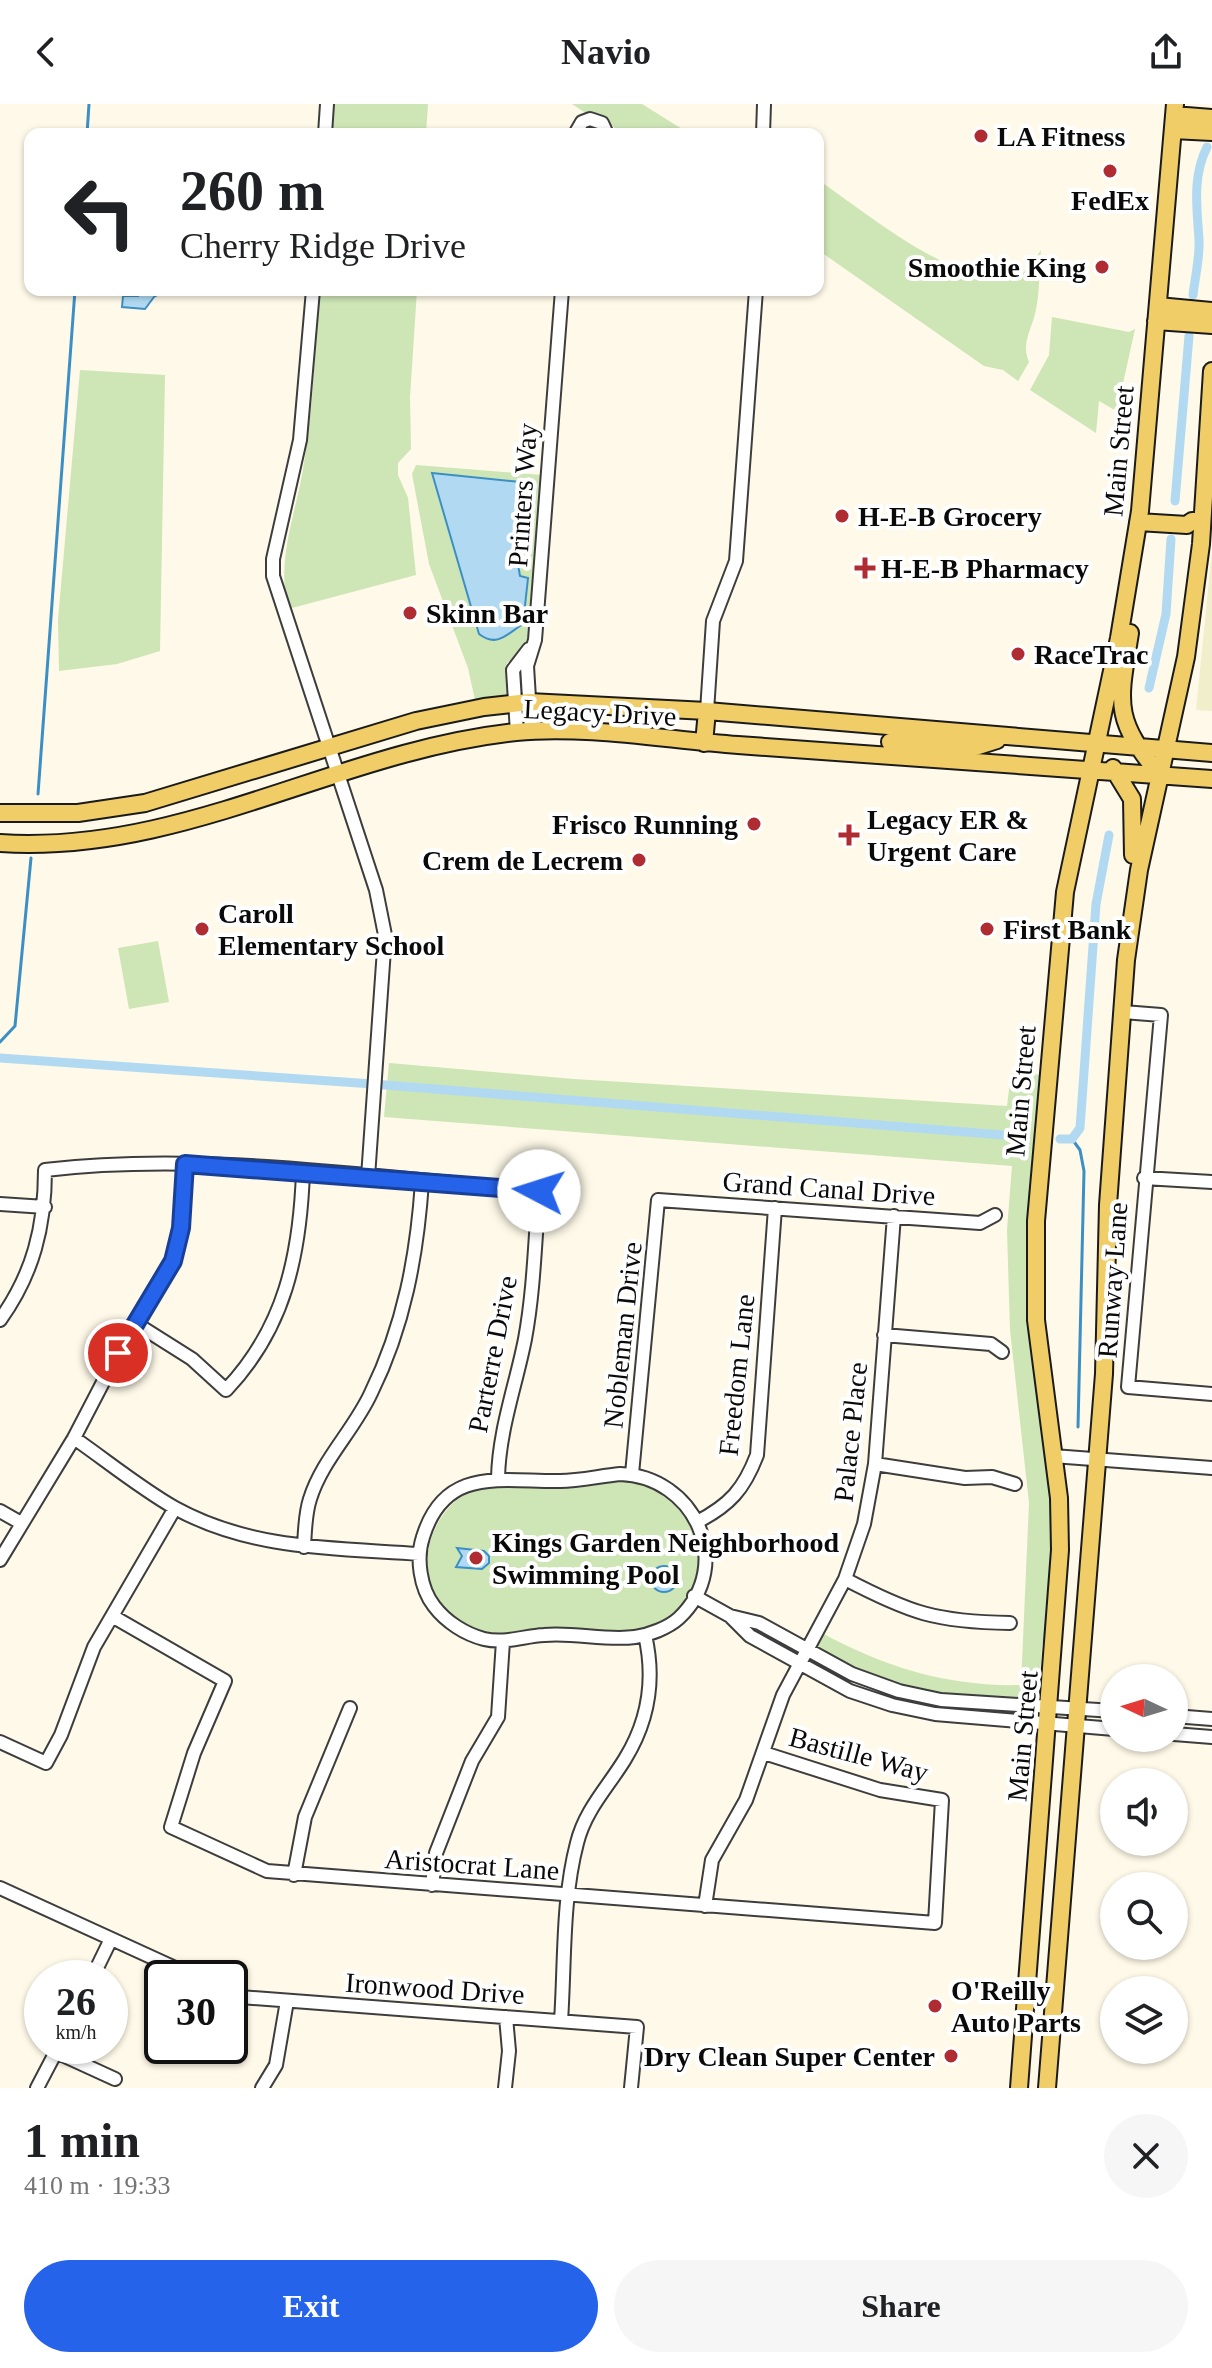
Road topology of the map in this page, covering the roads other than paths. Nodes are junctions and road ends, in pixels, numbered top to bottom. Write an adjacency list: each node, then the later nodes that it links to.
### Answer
1 (327, 104): 5 (street)
2 (764, 104): 8 (street)
3 (1174, 116): 4 (main road); 9 (main road); 14 (main road, Main Street)
4 (1212, 118)
5 (325, 128)
6 (578, 128): 7 (street)
7 (604, 128)
8 (763, 128)
9 (1212, 132)
10 (312, 296): 26 (street)
11 (562, 296): 20 (street, Printers Way)
12 (756, 296): 21 (street)
13 (1212, 311): 14 (main road)
14 (1157, 314): 15 (main road); 17 (main road, Main Street)
15 (1212, 325)
16 (1212, 371): 18 (main road, Main Street)
17 (1139, 516): 18 (main road); 19 (main road, Main Street)
18 (1197, 521): 28 (main road, Main Street)
19 (1134, 555): 25 (main road, Main Street); 27 (main road)
20 (522, 703): 21 (main road, Legacy Drive); 22 (street, Printers Way); 26 (main road, Legacy Drive)
21 (707, 711): 23 (main road, Legacy Drive); 24 (main road)
22 (524, 732): 24 (main road, Legacy Drive); 32 (main road, Legacy Drive)
23 (890, 741): 24 (main road, Legacy Drive); 25 (main road, Legacy Drive); 30 (main road, Legacy Drive)
24 (704, 743)
25 (1095, 744): 27 (main road, Legacy Drive); 30 (main road, Main Street); 31 (main road)
26 (331, 747): 32 (street); 35 (main road, Legacy Drive)
27 (1136, 747): 28 (main road, Legacy Drive); 33 (main road)
28 (1166, 749): 29 (main road, Legacy Drive); 33 (main road, Main Street)
29 (1212, 753)
30 (1092, 769): 31 (main road, Legacy Drive); 57 (main road, Main Street)
31 (1115, 771): 33 (main road, Legacy Drive); 37 (main road)
32 (339, 773): 36 (main road, Legacy Drive); 41 (street)
33 (1160, 775): 34 (main road, Legacy Drive); 37 (main road, Main Street)
34 (1212, 779)
35 (0, 813)
36 (0, 843)
37 (1126, 960): 38 (main road, Main Street)
38 (1123, 1012): 42 (street, Runway Lane); 58 (main road, Main Street)
39 (185, 1164): 40 (street); 47 (street); 52 (street)
40 (303, 1172): 41 (street); 52 (street)
41 (368, 1177): 43 (street)
42 (1144, 1178): 44 (street); 55 (street, Runway Lane)
43 (422, 1182): 62 (street, Parterre Drive); 68 (street)
44 (1212, 1182)
45 (658, 1200): 48 (street, Grand Canal Drive); 61 (street, Nobleman Drive)
46 (0, 1204): 47 (street)
47 (45, 1207): 51 (street)
48 (775, 1208): 50 (street, Grand Canal Drive); 66 (street, Freedom Lane)
49 (995, 1215): 50 (street, Grand Canal Drive)
50 (894, 1216): 53 (street, Palace Place)
51 (0, 1320)
52 (135, 1323): 56 (street)
53 (884, 1335): 54 (street); 59 (street, Palace Place)
54 (1002, 1352)
55 (1212, 1394)
56 (74, 1438): 64 (street); 67 (street)
57 (1053, 1456): 58 (street); 82 (main road, Main Street)
58 (1097, 1460): 60 (street); 83 (main road, Main Street)
59 (875, 1464): 63 (street); 71 (street, Palace Place)
60 (1212, 1468)
61 (632, 1474): 62 (street); 66 (street)
62 (498, 1478): 69 (street)
63 (1015, 1484)
64 (175, 1508): 68 (street); 73 (street)
65 (0, 1511): 67 (street)
66 (697, 1522): 72 (street)
67 (21, 1523): 70 (street)
68 (304, 1547): 69 (street)
69 (419, 1554): 77 (street)
70 (0, 1560)
71 (845, 1579): 75 (street); 78 (street, Palace Place)
72 (694, 1596): 74 (street); 76 (street)
73 (112, 1616): 89 (street); 91 (street, Aristocrat Lane)
74 (730, 1616): 78 (street); 79 (street)
75 (1010, 1623)
76 (645, 1635): 77 (street); 94 (street)
77 (503, 1641): 92 (street)
78 (808, 1649): 79 (street, Palace Place); 82 (street)
79 (800, 1663): 82 (street); 90 (street, Palace Place)
80 (350, 1708): 91 (street)
81 (1100, 1713): 83 (street)
82 (1050, 1715): 83 (street); 96 (main road, Main Street)
83 (1077, 1717): 86 (street); 98 (main road, Main Street)
84 (1188, 1717): 85 (street)
85 (1212, 1719)
86 (1100, 1724)
87 (1188, 1735): 88 (street)
88 (1212, 1737)
89 (0, 1742)
90 (764, 1753): 95 (street, Palace Place); 97 (street, Bastille Way)
91 (294, 1875): 92 (street, Aristocrat Lane)
92 (432, 1885): 94 (street, Aristocrat Lane)
93 (0, 1888): 99 (street)
94 (569, 1896): 95 (street, Aristocrat Lane); 105 (street)
95 (705, 1906): 97 (street, Aristocrat Lane)
96 (1033, 1920): 98 (main road); 113 (main road, Main Street)
97 (935, 1923)
98 (1060, 1923): 114 (main road, Main Street)
99 (111, 1939): 100 (street); 101 (street)
100 (101, 1960)
101 (157, 1960)
102 (248, 1998): 103 (street, Ironwood Drive)
103 (287, 2001): 104 (street, Ironwood Drive); 110 (street)
104 (506, 2017): 105 (street, Ironwood Drive); 111 (street)
105 (561, 2021): 112 (street, Ironwood Drive)
106 (50, 2064): 109 (street)
107 (86, 2064): 108 (street)
108 (115, 2079)
109 (37, 2088)
110 (262, 2088)
111 (505, 2088)
112 (631, 2088)
113 (1019, 2088)
114 (1047, 2088)

